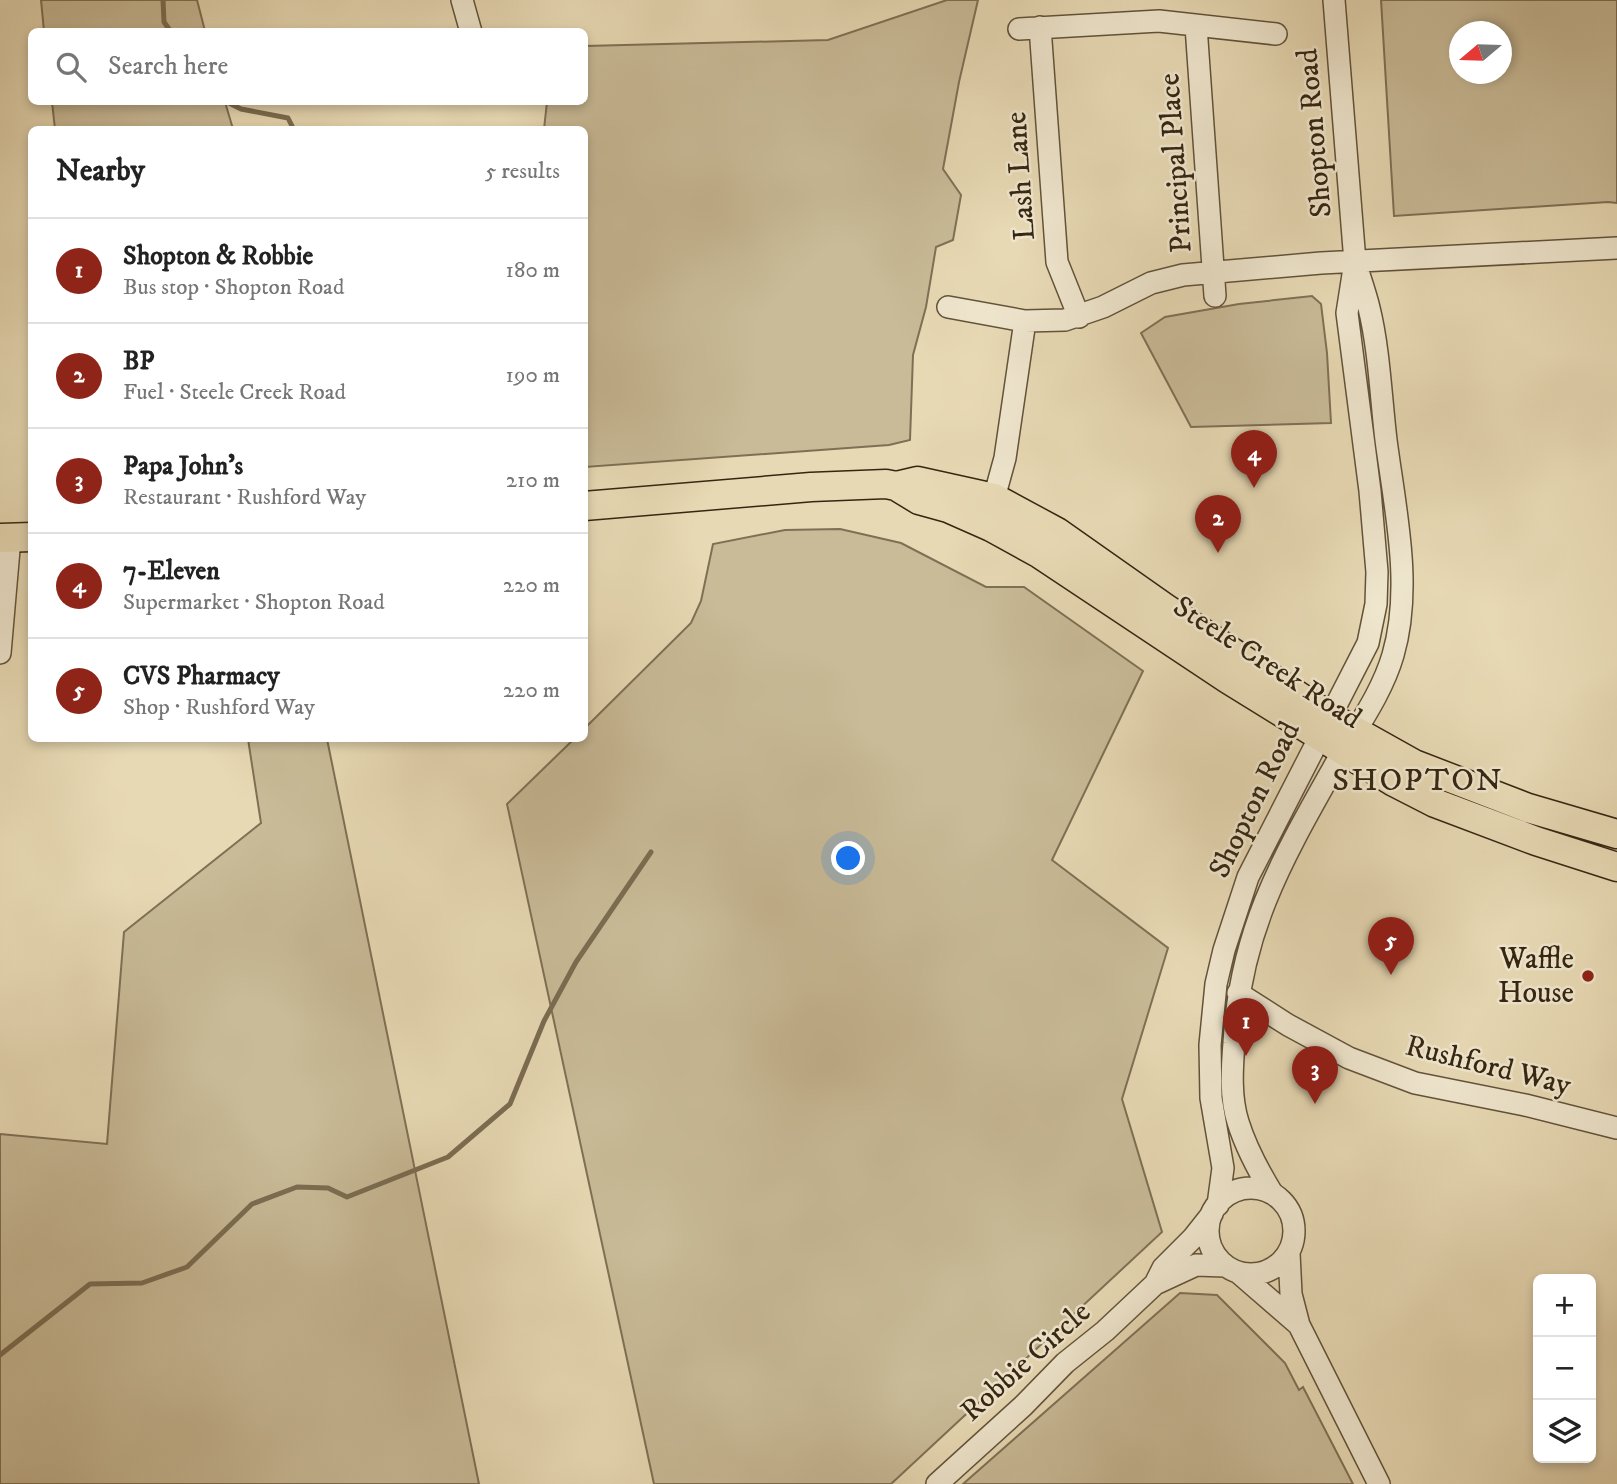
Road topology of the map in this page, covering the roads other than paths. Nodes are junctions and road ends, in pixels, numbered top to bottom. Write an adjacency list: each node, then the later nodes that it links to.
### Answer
1 (462, 0): 4 (street)
2 (1334, 0): 7 (street, Shopton Road)
3 (1196, 26): 5 (street); 8 (street, Principal Place); 11 (street, Lash Lane)
4 (470, 28)
5 (1276, 34)
6 (1617, 248): 7 (street)
7 (1355, 261): 8 (street); 18 (street, Shopton Road); 19 (street, Shopton Road)
8 (1214, 272): 9 (street, Principal Place); 11 (street)
9 (1215, 296)
10 (948, 307): 12 (street)
11 (1080, 317): 12 (street)
12 (1025, 321): 14 (street)
13 (897, 486): 14 (main road, Steele Creek Road); 15 (main road, Steele Creek Road); 18 (main road, Steele Creek Road)
14 (993, 498): 18 (main road, Steele Creek Road)
15 (588, 506)
16 (14, 538): 17 (street)
17 (0, 653)
18 (1324, 727): 19 (main road, Steele Creek Road); 25 (street, Shopton Road)
19 (1349, 742): 20 (main road, Steele Creek Road); 21 (main road, Steele Creek Road); 22 (street, Shopton Road)
20 (1617, 834)
21 (1617, 867)
22 (1238, 993): 23 (street, Rushford Way); 24 (street, Shopton Road)
23 (1617, 1128)
24 (1272, 1193): 25 (street); 26 (street)
25 (1215, 1210): 27 (street); 28 (street, Robbie Circle)
26 (1289, 1253): 27 (street); 29 (street)
27 (1232, 1269): 28 (street, Robbie Circle); 29 (street)
28 (1155, 1283): 30 (street, Robbie Circle)
29 (1299, 1325): 31 (street)
30 (937, 1484)
31 (1379, 1484)

